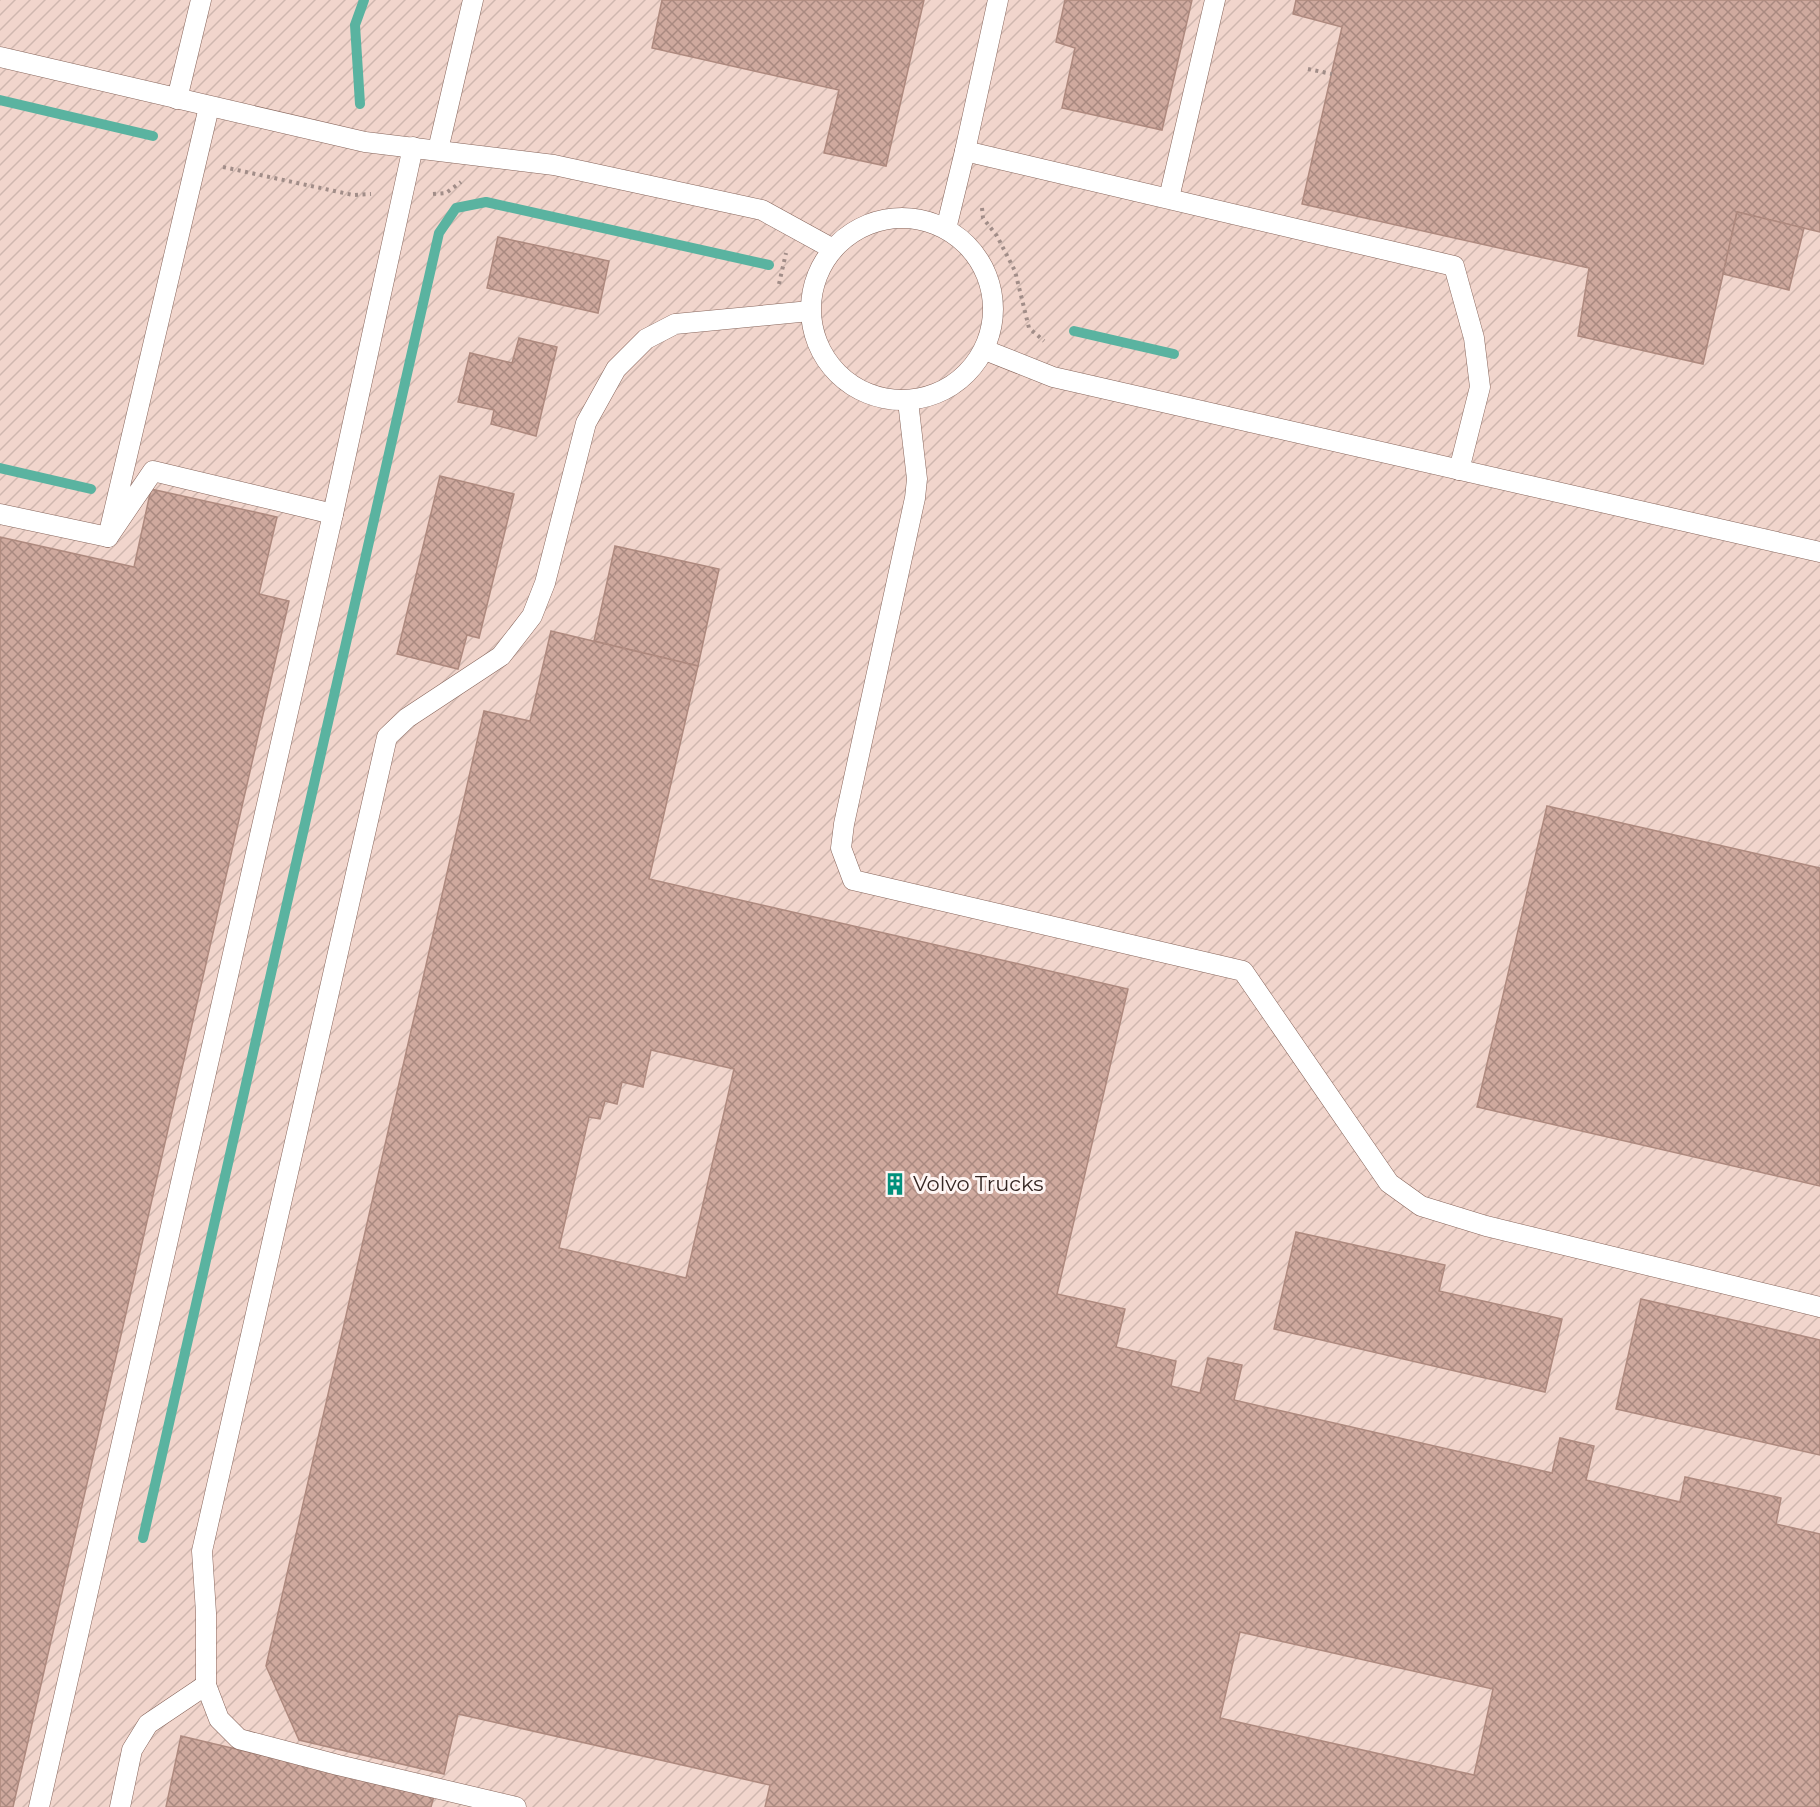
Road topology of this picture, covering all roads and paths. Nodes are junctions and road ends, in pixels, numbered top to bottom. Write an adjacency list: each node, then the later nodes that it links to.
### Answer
1 (201, 0): 8 (lane)
2 (473, 0): 11 (lane)
3 (998, 0): 12 (lane)
4 (1215, 0): 15 (lane)
5 (0, 57): 8 (lane)
6 (1308, 69): 7 (path)
7 (1332, 75)
8 (177, 99): 9 (lane)
9 (209, 106): 10 (lane); 28 (lane)
10 (412, 147): 11 (lane); 27 (lane)
11 (438, 150): 19 (lane)
12 (965, 151): 15 (lane); 17 (lane)
13 (223, 167): 14 (path)
14 (371, 194)
15 (1169, 198): 25 (lane)
16 (981, 206): 22 (path)
17 (946, 229): 19 (lane); 23 (lane)
18 (788, 246): 20 (path)
19 (833, 249): 21 (lane)
20 (779, 284)
21 (810, 312): 24 (lane); 31 (lane)
22 (1050, 344)
23 (985, 350): 24 (lane); 25 (lane)
24 (908, 401): 30 (lane)
25 (1459, 470): 29 (lane)
26 (0, 514): 28 (lane)
27 (333, 514): 28 (lane); 32 (lane)
28 (108, 537)
29 (1820, 552)
30 (1820, 1307)
31 (206, 1684): 33 (lane); 34 (lane)
32 (39, 1807)
33 (120, 1807)
34 (516, 1807)

